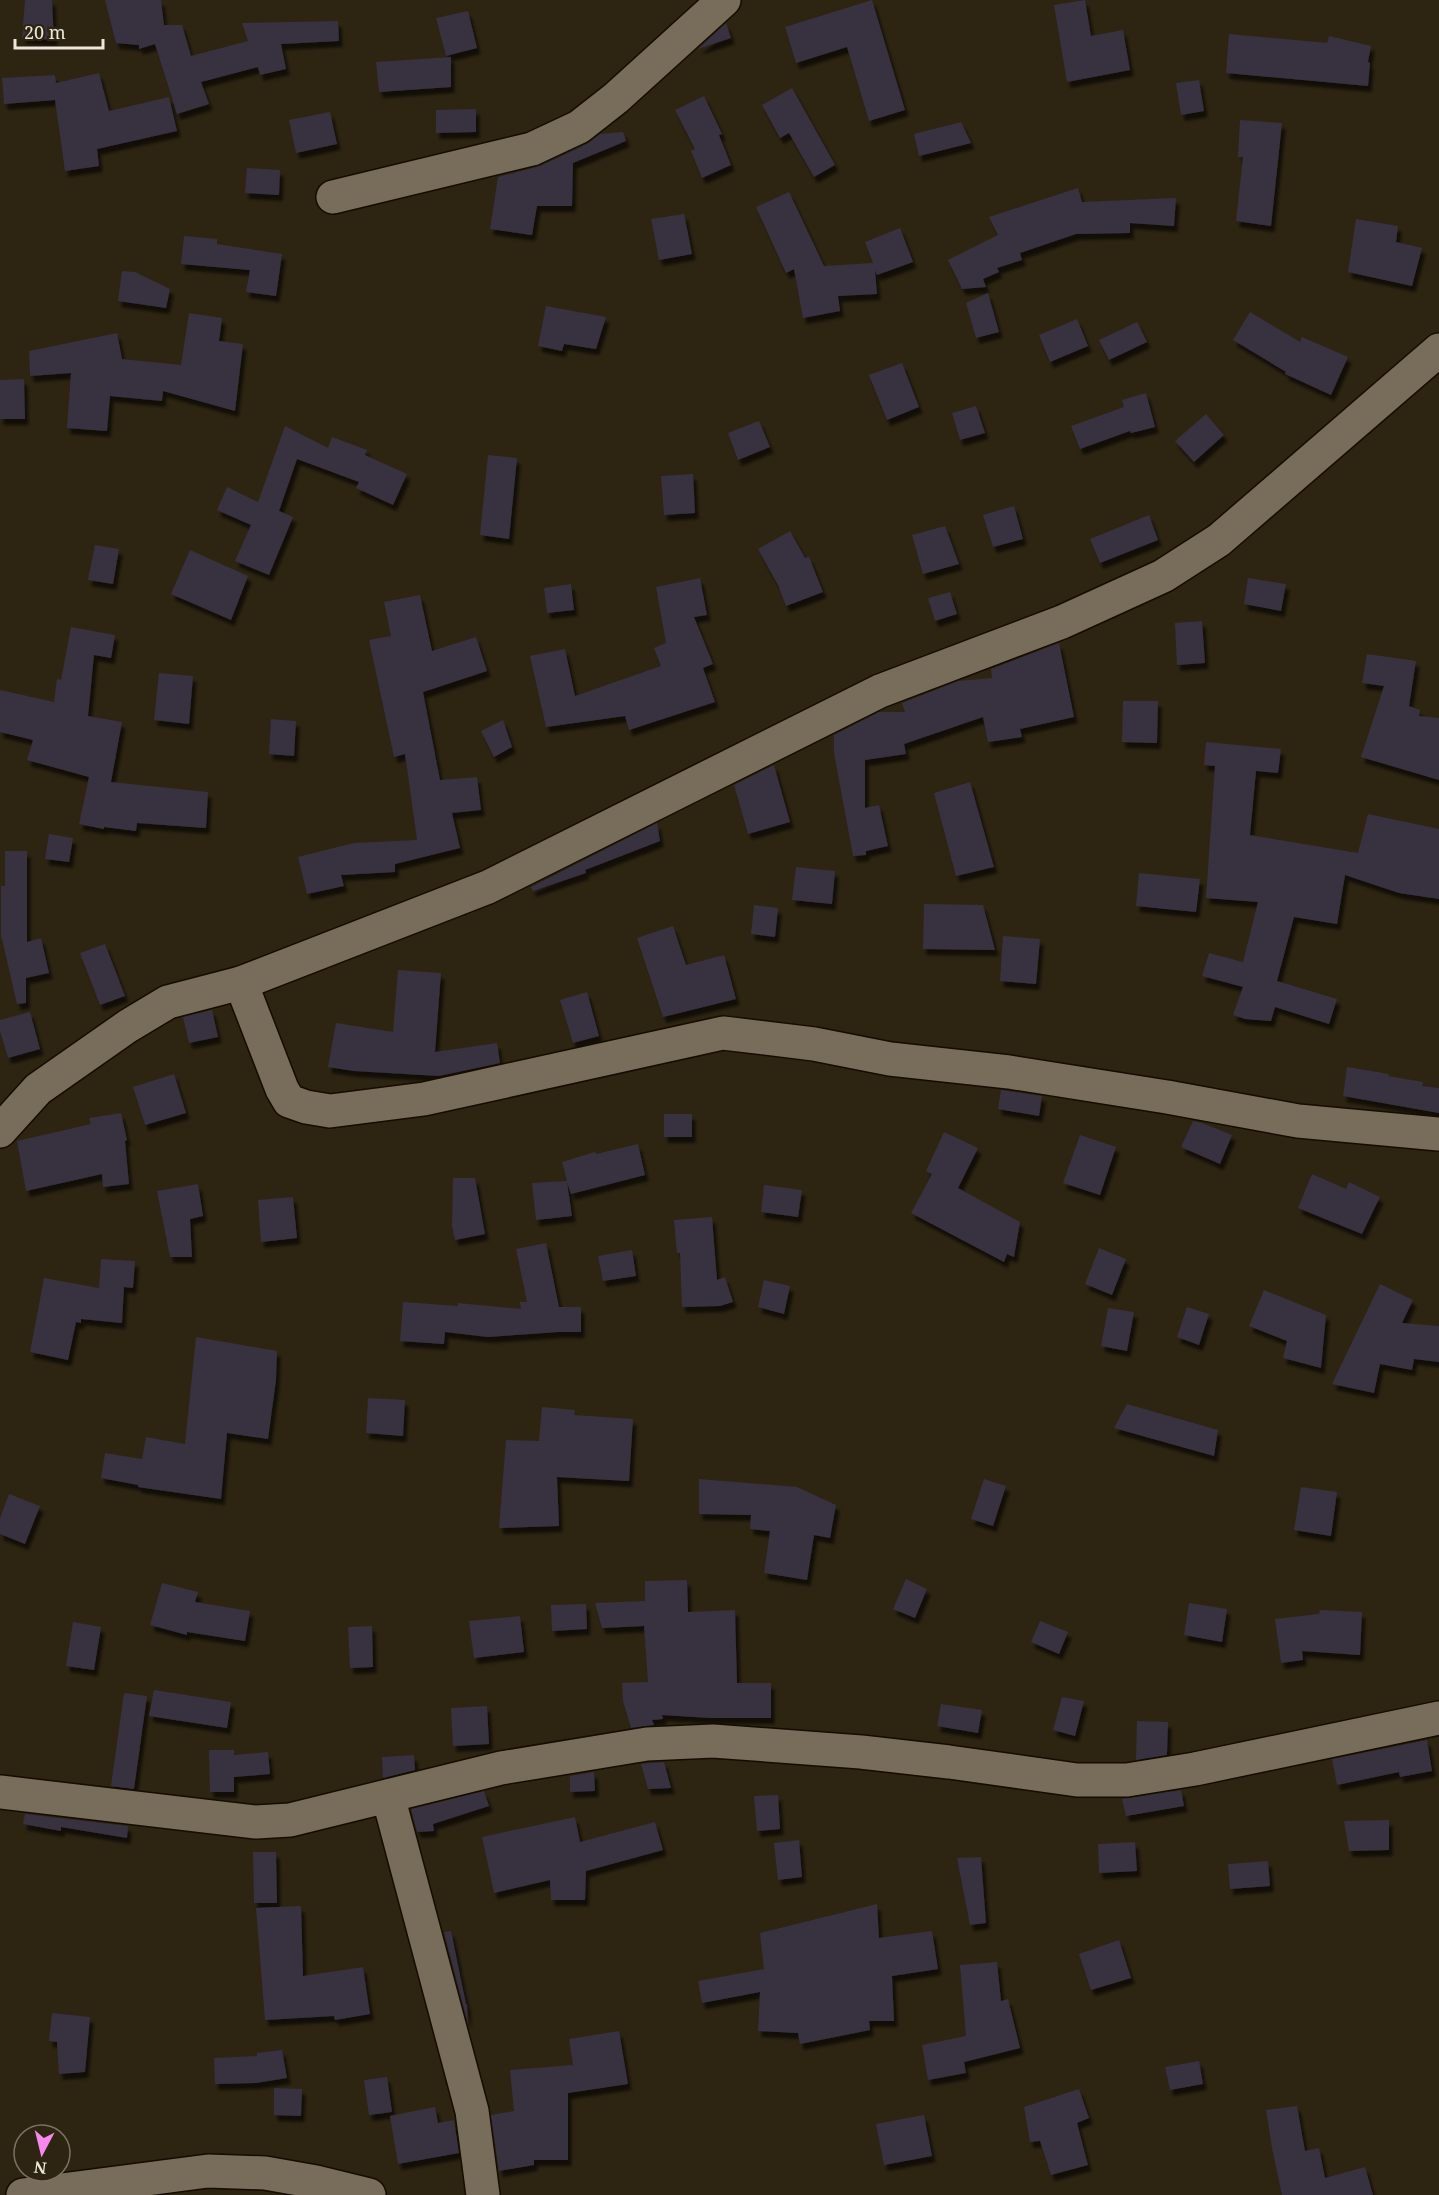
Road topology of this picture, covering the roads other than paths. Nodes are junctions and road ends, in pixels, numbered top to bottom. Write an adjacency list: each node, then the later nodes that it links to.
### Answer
1 (724, 0): 2 (street)
2 (333, 197)
3 (1439, 350): 4 (street)
4 (241, 983): 5 (street); 6 (street)
5 (0, 1131)
6 (1439, 1134)
7 (1439, 1718): 9 (street)
8 (0, 1792): 9 (street)
9 (388, 1796): 12 (street)
10 (23, 2195): 11 (street)
11 (369, 2195)
12 (483, 2195)

